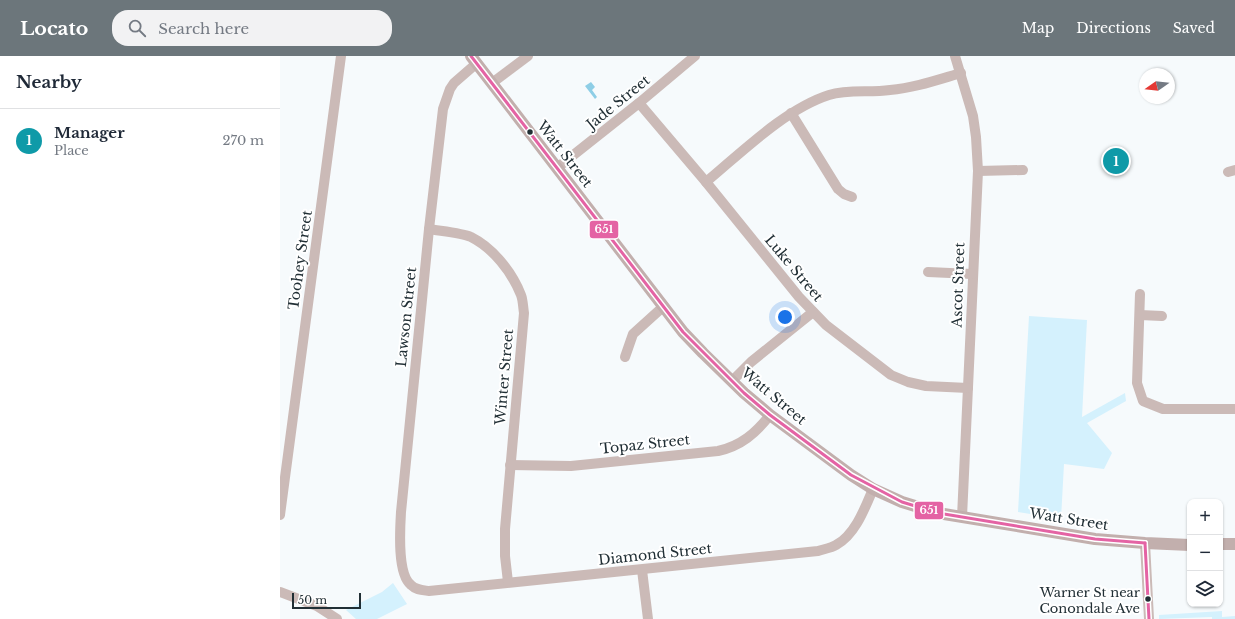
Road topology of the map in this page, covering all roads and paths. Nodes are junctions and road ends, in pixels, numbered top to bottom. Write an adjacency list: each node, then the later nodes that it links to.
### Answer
1 (341, 56): 30 (street, Toohey Street)
2 (528, 56): 7 (street)
3 (695, 56): 8 (street, Jade Street)
4 (955, 56): 6 (street, Ascot Street)
5 (474, 60): 7 (main road, Watt Street); 15 (street, Lawson Street)
6 (961, 73): 9 (street); 12 (street, Ascot Street)
7 (492, 83): 10 (main road, Watt Street)
8 (639, 103): 10 (street, Jade Street); 13 (street, Luke Street)
9 (792, 113): 13 (street); 14 (street)
10 (557, 168): 19 (main road, Watt Street)
11 (1024, 170): 12 (street)
12 (978, 171): 17 (street, Ascot Street)
13 (706, 182): 20 (street, Luke Street)
14 (852, 197)
15 (429, 229): 28 (street, Winter Street); 38 (street, Lawson Street)
16 (928, 272): 17 (street)
17 (972, 274): 25 (street, Ascot Street)
18 (1140, 294): 21 (street)
19 (664, 306): 23 (street); 24 (main road, Watt Street)
20 (813, 312): 24 (street); 25 (street, Luke Street)
21 (1140, 315): 22 (street); 26 (street)
22 (1162, 316)
23 (625, 357)
24 (732, 381): 27 (main road, Watt Street)
25 (968, 388): 31 (street, Ascot Street)
26 (1235, 409)
27 (770, 415): 28 (street, Topaz Street); 29 (main road, Watt Street)
28 (510, 465): 37 (street, Winter Street)
29 (873, 489): 31 (main road, Watt Street); 36 (street, Diamond Street)
30 (280, 515)
31 (962, 517): 32 (main road, Watt Street)
32 (1144, 544): 35 (main road, Watt Street); 42 (street)
33 (1223, 544): 34 (main road)
34 (1235, 544)
35 (1187, 545)
36 (642, 570): 37 (street, Diamond Street); 41 (street)
37 (508, 582): 38 (street, Diamond Street)
38 (409, 584)
39 (280, 592): 40 (street)
40 (338, 619)
41 (648, 619)
42 (1149, 619)

